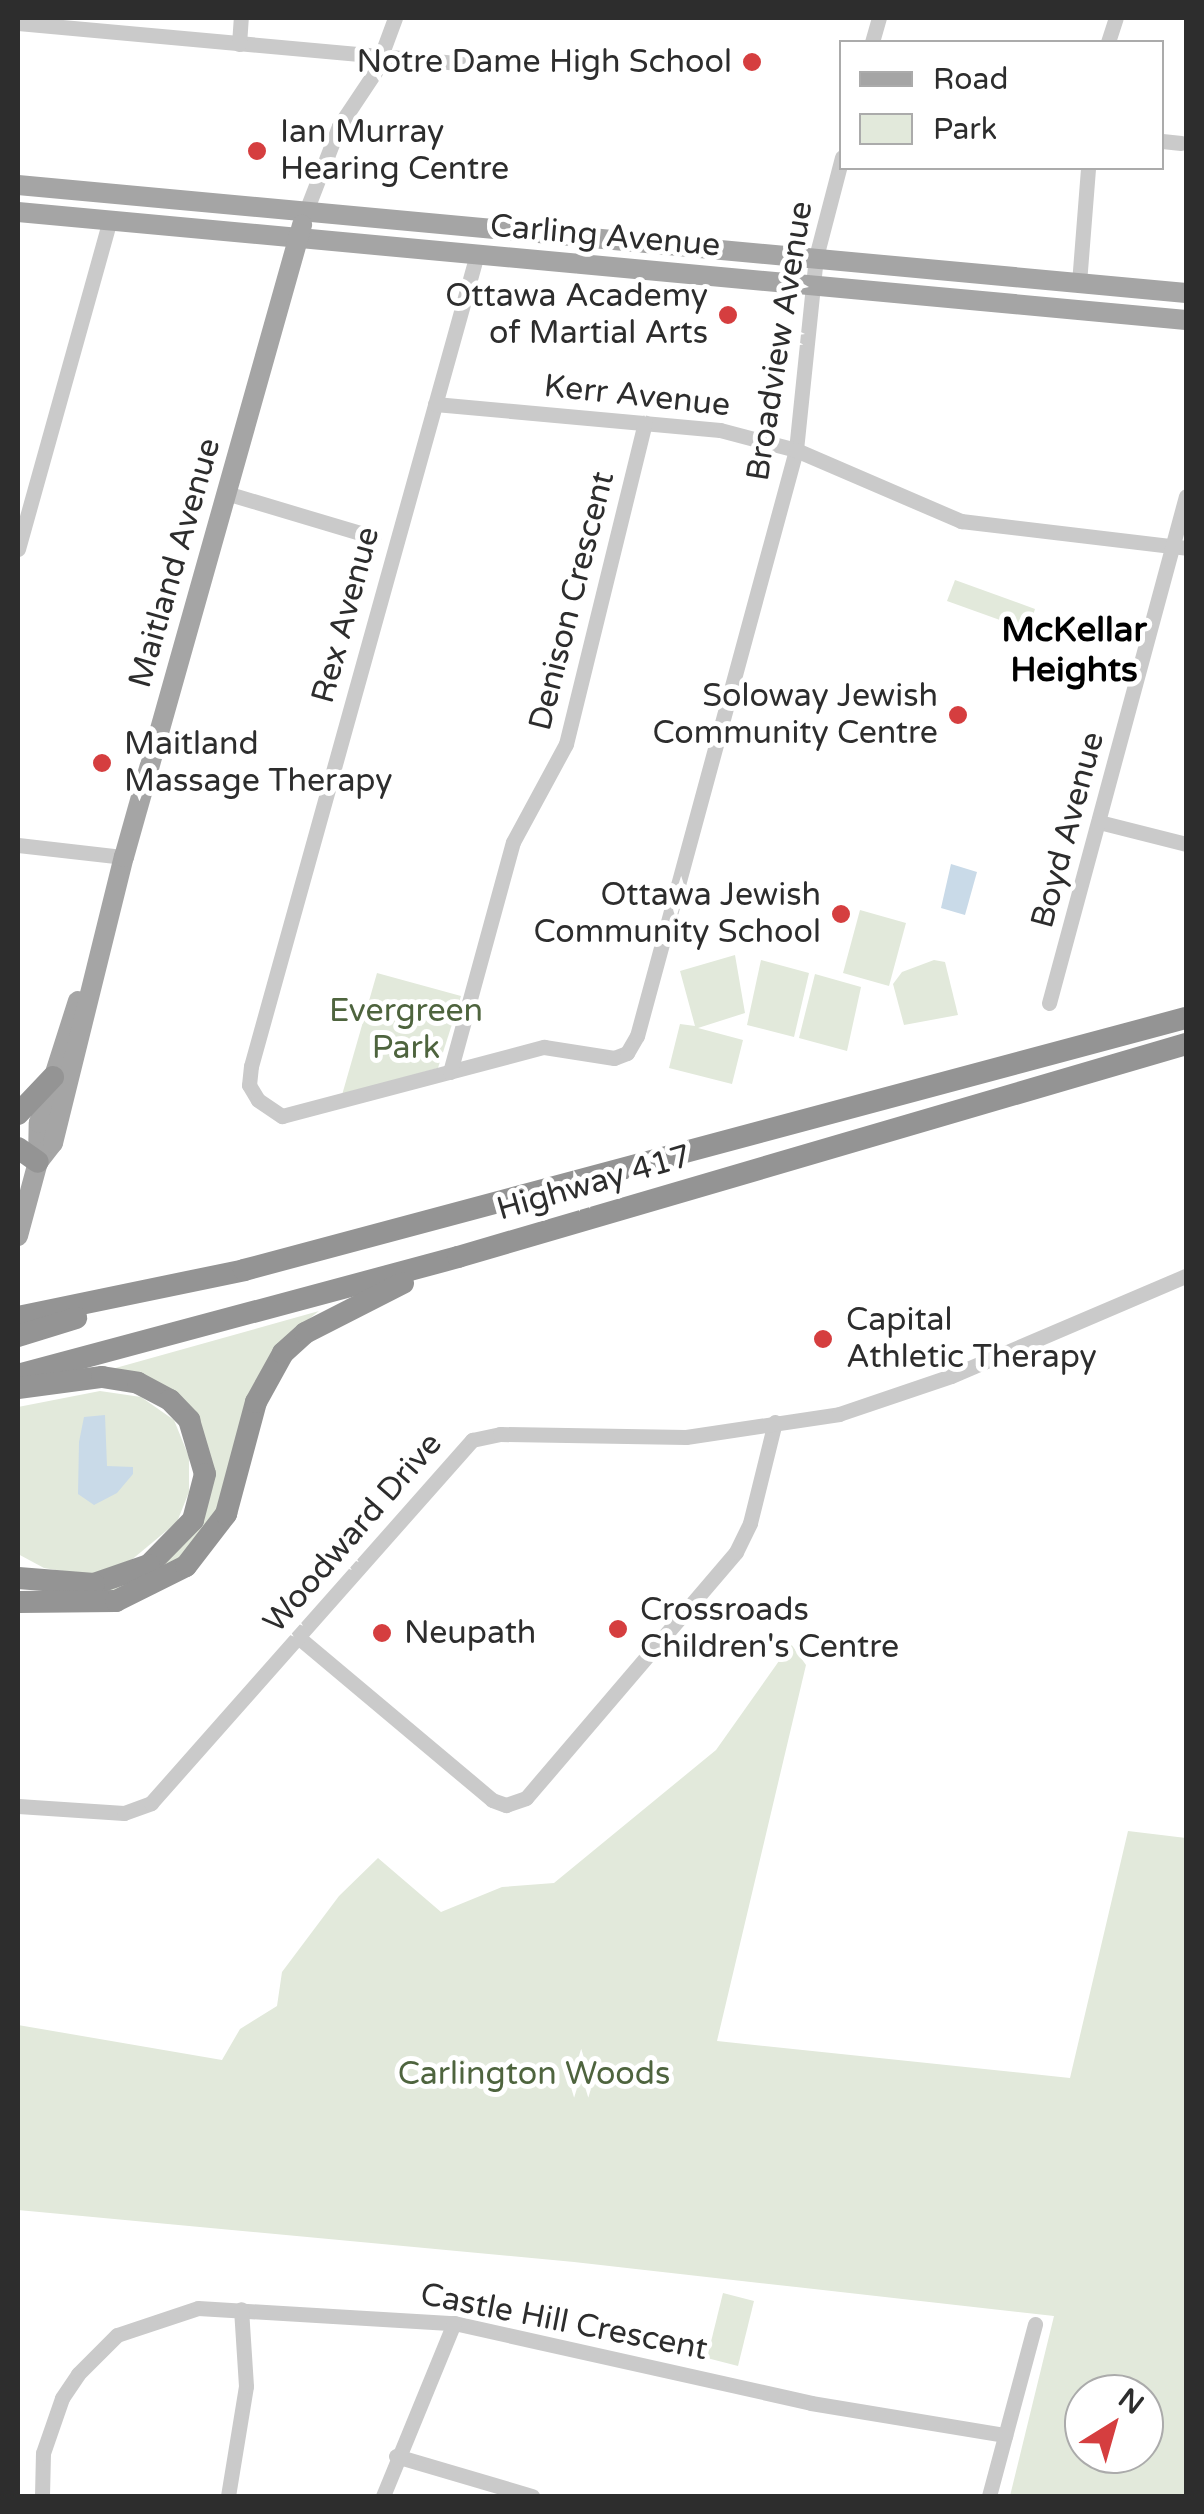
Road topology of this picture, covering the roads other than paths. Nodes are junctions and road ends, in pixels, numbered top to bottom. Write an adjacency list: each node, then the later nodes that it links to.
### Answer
1 (241, 18): 5 (street)
2 (395, 18): 6 (street)
3 (18, 23): 4 (street)
4 (92, 23): 5 (street)
5 (239, 44): 6 (street)
6 (381, 58): 7 (street); 13 (street)
7 (481, 65)
8 (1164, 141): 9 (street)
9 (1181, 144)
10 (839, 169): 18 (street, Broadview Avenue)
11 (1088, 170): 19 (street)
12 (18, 184): 13 (main road, Carling Avenue)
13 (306, 211): 16 (main road, Maitland Avenue); 18 (main road, Carling Avenue)
14 (18, 212): 15 (main road, Carling Avenue)
15 (110, 220): 16 (main road, Carling Avenue); 30 (street)
16 (299, 236): 17 (main road, Carling Avenue); 26 (main road, Maitland Avenue)
17 (477, 254): 20 (main road, Carling Avenue); 23 (street, Rex Avenue)
18 (816, 257): 19 (main road, Carling Avenue); 20 (street, Broadview Avenue)
19 (1079, 283): 21 (main road, Carling Avenue)
20 (812, 286): 22 (main road, Carling Avenue); 25 (street, Broadview Avenue)
21 (1186, 293)
22 (1186, 320)
23 (435, 404): 24 (street, Kerr Avenue); 39 (street, Rex Avenue)
24 (645, 423): 25 (street, Kerr Avenue); 39 (street, Denison Crescent)
25 (796, 450): 29 (street, Kerr Avenue); 39 (street, Broadview Avenue)
26 (226, 493): 28 (street); 34 (main road, Maitland Avenue)
27 (1186, 496): 29 (street, Boyd Avenue)
28 (374, 537)
29 (1180, 547): 31 (street, Boyd Avenue)
30 (18, 549)
31 (1099, 822): 32 (street); 36 (street, Boyd Avenue)
32 (1186, 844)
33 (18, 845): 34 (street)
34 (124, 857): 35 (main road, Maitland Avenue)
35 (105, 932): 40 (main road, Maitland Avenue); 43 (main road, Maitland Avenue)
36 (1048, 1004)
37 (1186, 1018): 47 (highway)
38 (1186, 1044): 45 (highway, Highway 417)
39 (450, 1072)
40 (53, 1077): 41 (highway); 43 (main road, Maitland Avenue)
41 (18, 1114)
42 (18, 1148): 43 (highway)
43 (28, 1164): 44 (main road, Maitland Avenue)
44 (18, 1236)
45 (458, 1257): 50 (highway, Highway 417); 58 (highway)
46 (1186, 1276): 52 (street, Woodward Drive)
47 (184, 1285): 48 (highway); 49 (highway)
48 (18, 1317)
49 (18, 1336)
50 (18, 1376)
51 (18, 1388): 55 (highway)
52 (775, 1422): 59 (street, Woodward Drive); 59 (street)
53 (18, 1568): 55 (highway)
54 (18, 1578): 55 (highway)
55 (50, 1584)
56 (18, 1592): 58 (highway)
57 (18, 1602): 58 (highway)
58 (66, 1604)
59 (298, 1637): 60 (street, Woodward Drive)
60 (18, 1806)
61 (241, 2309): 62 (street, Castle Hill Crescent); 66 (street, Castle Hill Crescent); 67 (street)
62 (454, 2323): 64 (street, Castle Hill Crescent); 65 (street)
63 (1035, 2324): 64 (street)
64 (1006, 2434): 70 (street)
65 (396, 2456): 68 (street); 69 (street)
66 (42, 2496)
67 (228, 2496)
68 (383, 2496)
69 (532, 2496)
70 (989, 2496)

